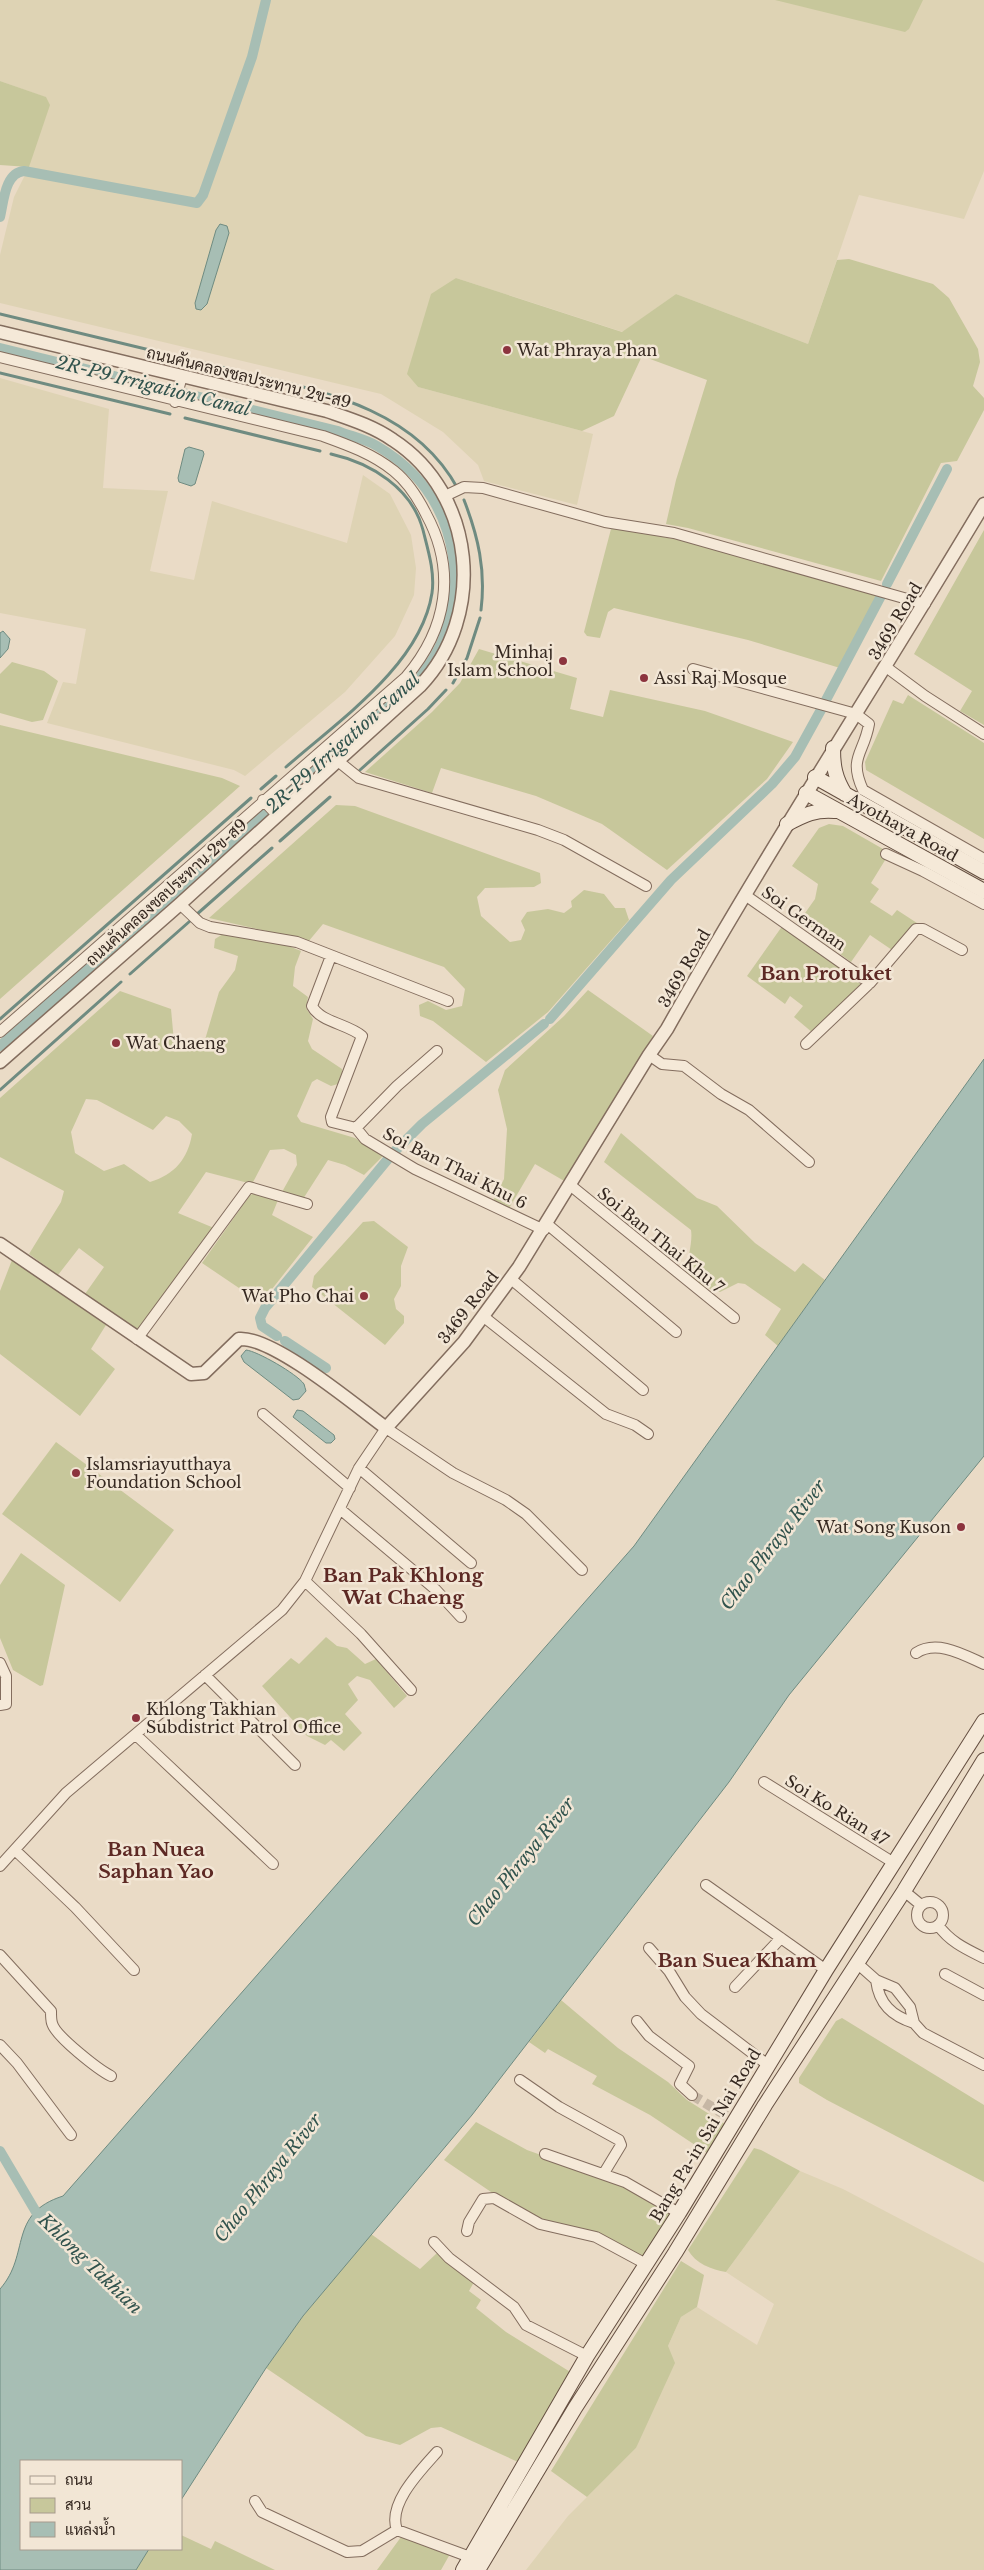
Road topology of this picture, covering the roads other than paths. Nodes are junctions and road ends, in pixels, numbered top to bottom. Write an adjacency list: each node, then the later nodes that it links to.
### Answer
1 (0, 332): 3 (street, ถนนคันคลองชลประทาน 2ข-ส9)
2 (0, 357): 4 (street)
3 (181, 379): 4 (street); 5 (street, ถนนคันคลองชลประทาน 2ข-ส9)
4 (176, 399): 17 (street)
5 (445, 496): 7 (street); 13 (street, ถนนคันคลองชลประทาน 2ข-ส9)
6 (984, 504): 7 (street, 3469 Road)
7 (925, 604): 8 (street, 3469 Road)
8 (886, 667): 10 (street, 3469 Road); 11 (street)
9 (693, 669): 10 (street)
10 (856, 714): 12 (street, 3469 Road); 22 (street)
11 (984, 734)
12 (833, 748): 14 (street, 3469 Road); 16 (main road)
13 (338, 761): 19 (street, ถนนคันคลองชลประทาน 2ข-ส9); 24 (street)
14 (815, 777): 15 (street, 3469 Road); 16 (main road, Ayothaya Road)
15 (806, 793): 18 (main road, Ayothaya Road); 20 (street, 3469 Road)
16 (846, 795): 23 (main road, Ayothaya Road)
17 (263, 801): 19 (street); 33 (street)
18 (839, 811): 20 (main road); 25 (main road, Ayothaya Road)
19 (275, 813): 27 (street, ถนนคันคลองชลประทาน 2ข-ส9)
20 (788, 824): 26 (street, 3469 Road)
21 (886, 854): 28 (street)
22 (984, 859)
23 (984, 872)
24 (646, 886)
25 (984, 892)
26 (745, 895): 31 (street, Soi German); 36 (street, 3469 Road)
27 (180, 904): 30 (street); 37 (street, ถนนคันคลองชลประทาน 2ข-ส9)
28 (984, 904)
29 (962, 950): 31 (street)
30 (331, 956): 32 (street); 38 (street)
31 (870, 983): 34 (street)
32 (448, 1001)
33 (0, 1032)
34 (806, 1044)
35 (436, 1051): 38 (street)
36 (649, 1055): 39 (street); 40 (street, 3469 Road)
37 (0, 1062)
38 (356, 1128): 42 (street, Soi Ban Thai Khu 6)
39 (810, 1162)
40 (570, 1185): 42 (street, 3469 Road); 46 (street, Soi Ban Thai Khu 7)
41 (308, 1204): 48 (street)
42 (546, 1227): 44 (street, 3469 Road); 47 (street, Soi Ban Thai Khu 6)
43 (0, 1244): 48 (street)
44 (511, 1279): 45 (street, 3469 Road); 49 (street)
45 (484, 1317): 51 (street, 3469 Road); 52 (street)
46 (734, 1318)
47 (676, 1332)
48 (137, 1338): 51 (street)
49 (643, 1390)
50 (262, 1414): 54 (street)
51 (386, 1428): 53 (street); 57 (street)
52 (648, 1434)
53 (360, 1468): 54 (street); 56 (street)
54 (350, 1488): 55 (street)
55 (340, 1509): 58 (street); 59 (street)
56 (471, 1563)
57 (582, 1570)
58 (305, 1581): 63 (street); 64 (street)
59 (462, 1617)
60 (916, 1653): 62 (street)
61 (0, 1663): 65 (street)
62 (984, 1664)
63 (205, 1676): 67 (street); 69 (street)
64 (411, 1690)
65 (3, 1705)
66 (984, 1721): 71 (main road, Bang Pa-in Sai Nai Road)
67 (136, 1734): 73 (street); 74 (street)
68 (984, 1760): 72 (main road)
69 (295, 1765)
70 (764, 1782): 75 (street, Soi Ko Rian 47)
71 (921, 1820): 72 (main road); 75 (main road, Bang Pa-in Sai Nai Road)
72 (940, 1832): 78 (main road)
73 (15, 1850): 76 (street); 86 (street)
74 (272, 1864)
75 (894, 1864): 87 (main road, Bang Pa-in Sai Nai Road)
76 (0, 1866)
77 (706, 1885): 81 (street)
78 (904, 1891): 79 (street); 85 (main road)
79 (921, 1905): 80 (street); 80 (street)
80 (938, 1925): 84 (street)
81 (781, 1938): 87 (street); 90 (street)
82 (649, 1948): 95 (street)
83 (0, 1955): 97 (street)
84 (984, 1958)
85 (858, 1964): 89 (street); 113 (main road)
86 (134, 1970)
87 (826, 1970): 95 (main road, Bang Pa-in Sai Nai Road)
88 (945, 1974): 91 (street)
89 (876, 1980): 93 (street); 93 (street)
90 (735, 1987)
91 (984, 1994)
92 (637, 2021): 99 (street)
93 (914, 2022): 96 (street)
94 (0, 2045): 100 (street)
95 (768, 2065): 103 (main road, Bang Pa-in Sai Nai Road)
96 (984, 2066)
97 (112, 2076)
98 (520, 2080): 102 (street)
99 (692, 2095)
100 (70, 2135)
101 (545, 2154): 102 (street)
102 (604, 2173): 103 (street)
103 (679, 2213): 106 (main road, Bang Pa-in Sai Nai Road)
104 (467, 2231): 106 (street)
105 (434, 2242): 107 (street)
106 (646, 2264): 107 (main road, Bang Pa-in Sai Nai Road)
107 (588, 2356): 111 (main road, Bang Pa-in Sai Nai Road)
108 (437, 2452): 110 (street)
109 (255, 2500): 110 (street)
110 (397, 2530): 111 (street)
111 (470, 2557): 112 (main road, Bang Pa-in Sai Nai Road)
112 (463, 2570)
113 (478, 2570)

